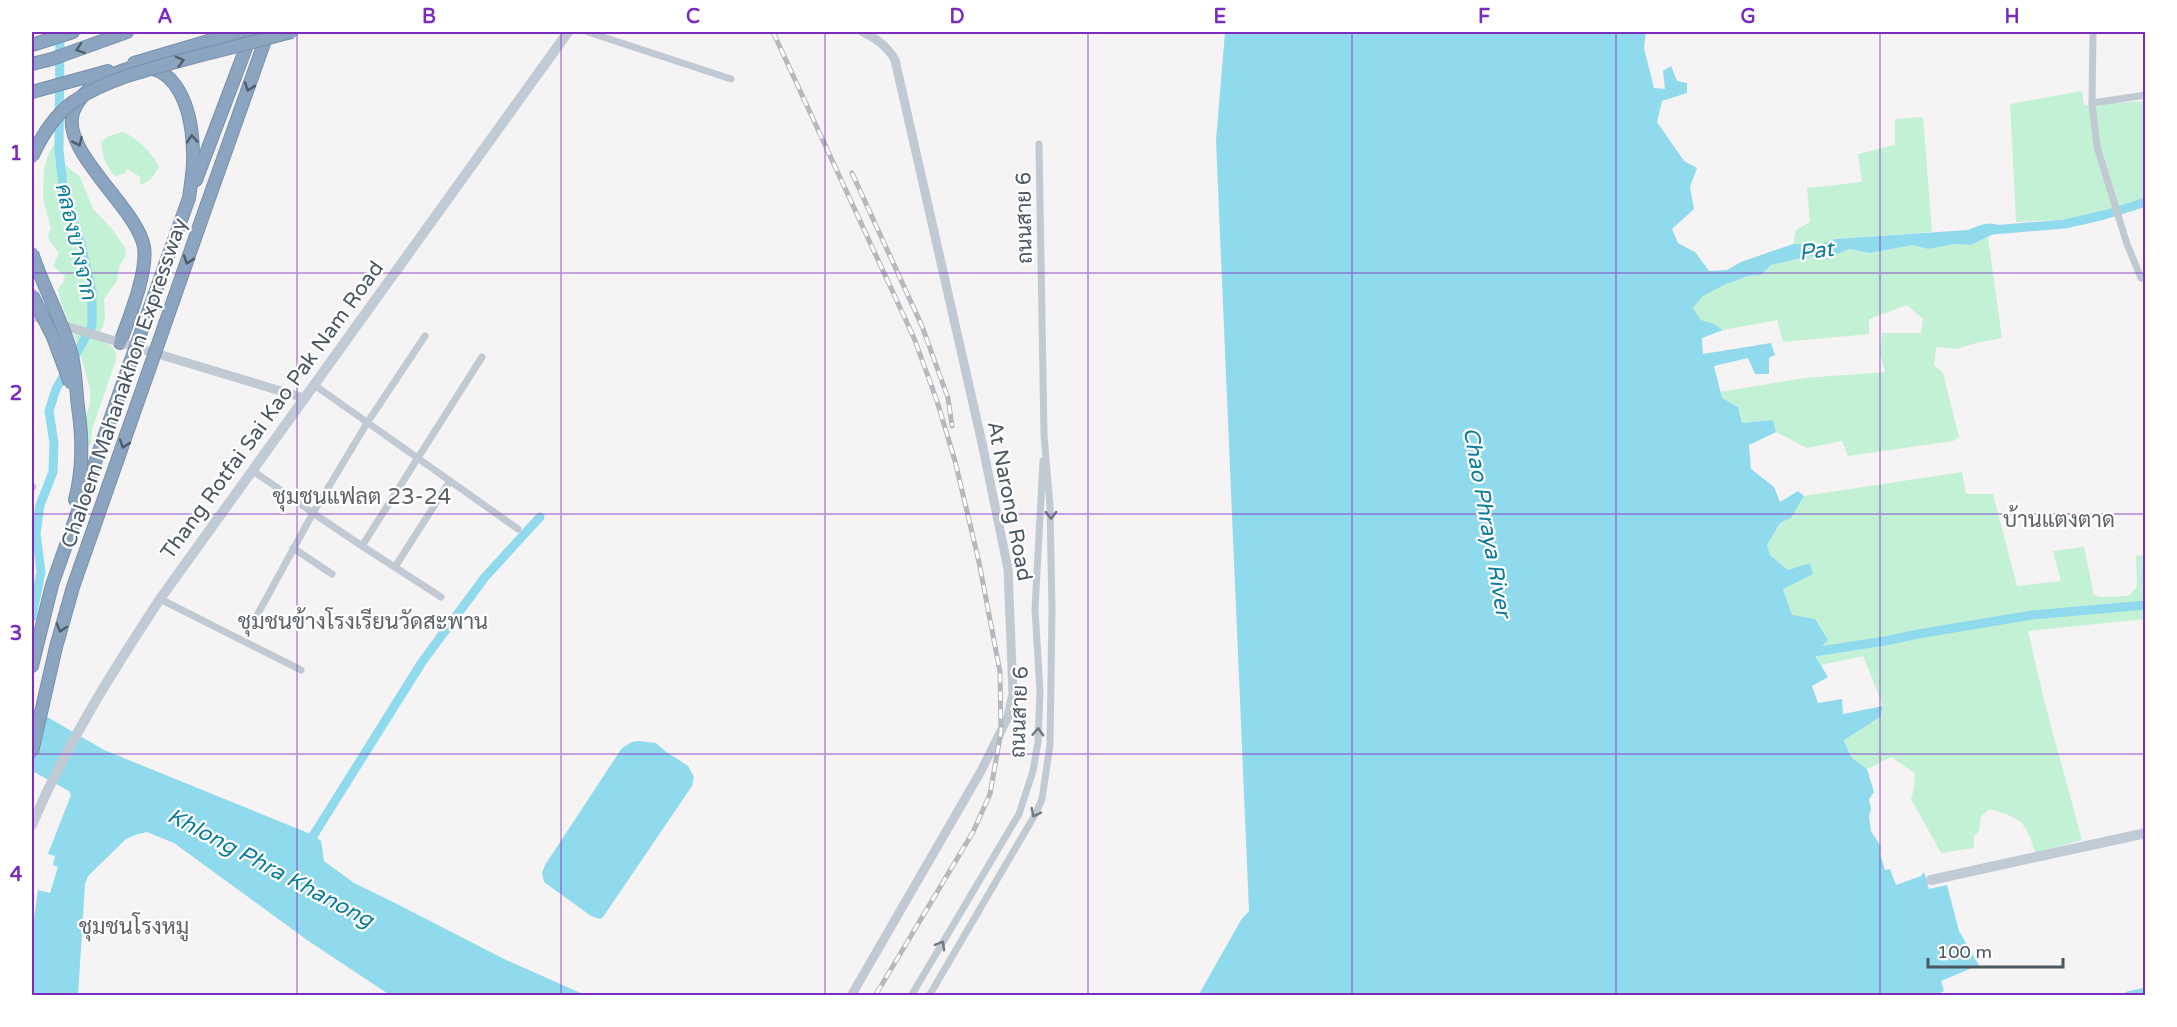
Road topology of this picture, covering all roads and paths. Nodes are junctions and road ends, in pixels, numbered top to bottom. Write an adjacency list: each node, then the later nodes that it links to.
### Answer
1 (73, 32): 11 (highway)
2 (127, 32): 12 (highway, one-way to 12)
3 (239, 32): 14 (highway)
4 (252, 32): 19 (highway, Chaloem Mahanakhon Expressway)
5 (268, 32): 47 (highway, Chaloem Mahanakhon Expressway, one-way to 47, bridge)
6 (292, 32): 18 (highway, one-way to 6, bridge)
7 (568, 32): 27 (main road, Thang Rotfai Sai Kao Pak Nam Road)
8 (588, 32): 13 (street)
9 (863, 32): 51 (street, At Narong Road)
10 (2093, 32): 16 (street)
11 (32, 45)
12 (32, 64)
13 (731, 79)
14 (32, 92)
15 (2145, 95): 16 (street)
16 (2092, 103): 21 (street)
17 (1039, 144): 31 (street, ถนนสาย 6)
18 (32, 157)
19 (189, 198): 25 (highway, one-way to 25); 41 (highway, Chaloem Mahanakhon Expressway, bridge)
20 (32, 253): 29 (highway, bridge)
21 (2145, 279)
22 (32, 295): 29 (highway, bridge)
23 (32, 316): 25 (street, bridge)
24 (425, 336): 30 (street)
25 (120, 344): 28 (street)
26 (482, 357): 32 (street)
27 (314, 384): 28 (main road, Thang Rotfai Sai Kao Pak Nam Road); 30 (street)
28 (304, 398): 33 (main road, Thang Rotfai Sai Kao Pak Nam Road)
29 (78, 407): 41 (highway)
30 (368, 423): 32 (street); 35 (street)
31 (1044, 435): 52 (street, ถนนสาย 6, one-way to 31); 53 (street, ถนนสาย 6, one-way to 53)
32 (417, 458): 34 (street); 37 (street)
33 (252, 470): 35 (street); 43 (main road, Thang Rotfai Sai Kao Pak Nam Road)
34 (450, 481): 36 (street); 39 (street)
35 (313, 513): 37 (street); 38 (street)
36 (518, 529)
37 (362, 546): 39 (street)
38 (293, 548): 40 (street); 44 (street)
39 (395, 567): 42 (street)
40 (332, 574)
41 (52, 585): 45 (highway, Chaloem Mahanakhon Expressway)
42 (441, 597)
43 (160, 599): 46 (street); 48 (main road, Thang Rotfai Sai Kao Pak Nam Road)
44 (249, 630)
45 (32, 666)
46 (301, 670)
47 (32, 752)
48 (32, 825)
49 (2145, 833): 50 (main road)
50 (1931, 880)
51 (851, 996)
52 (912, 996)
53 (929, 996)

